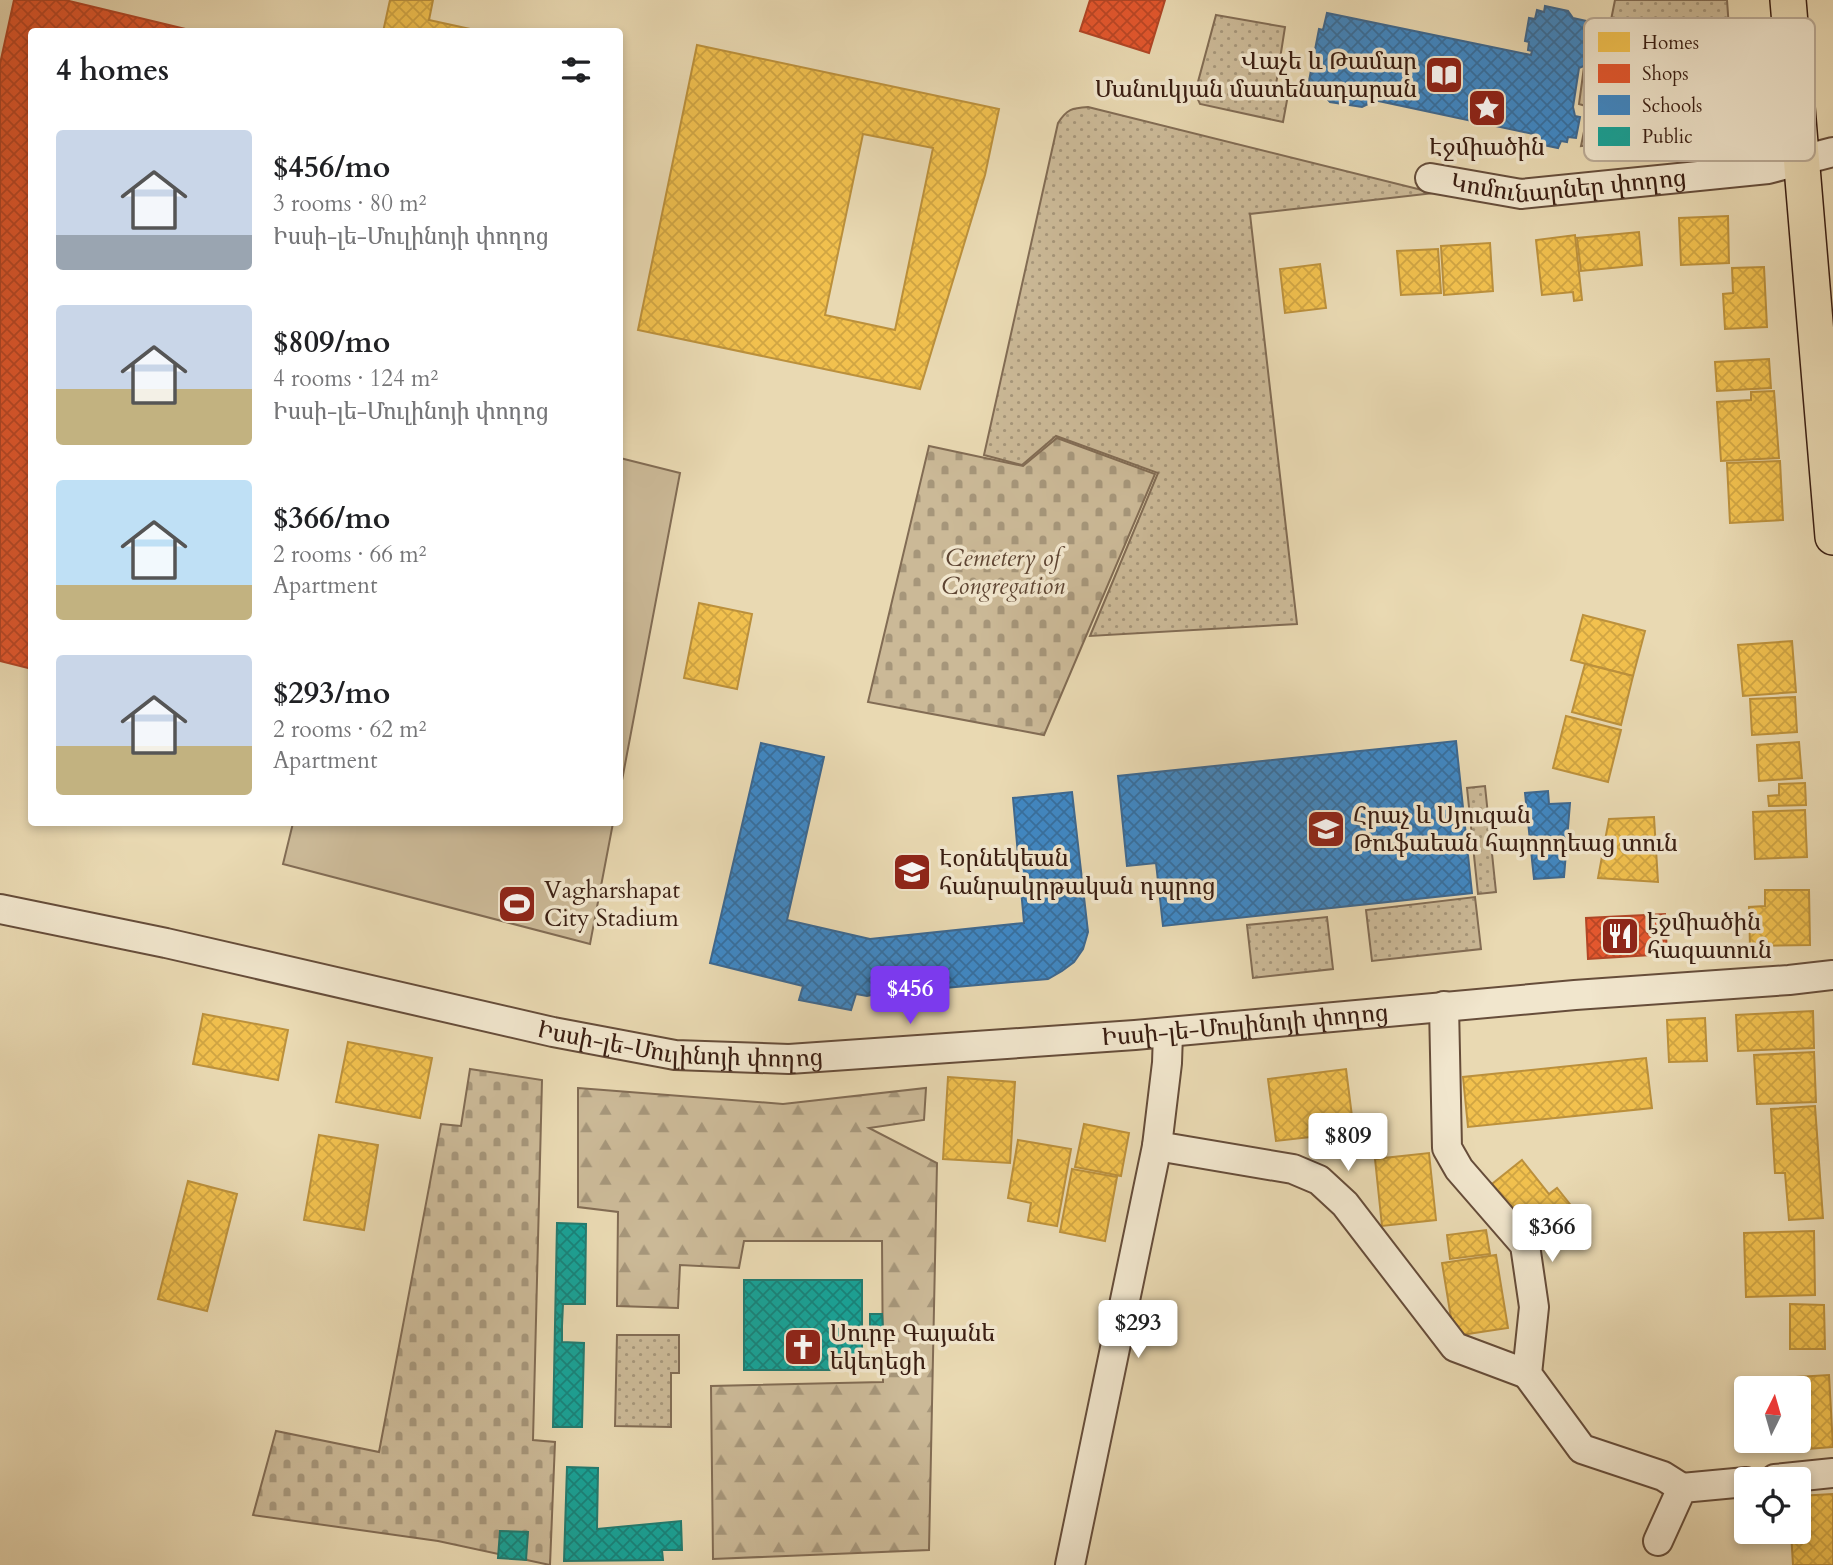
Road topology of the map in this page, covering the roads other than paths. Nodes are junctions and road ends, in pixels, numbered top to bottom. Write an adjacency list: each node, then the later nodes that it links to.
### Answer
1 (1788, 0): 2 (main road)
2 (1791, 18)
3 (1817, 156): 6 (main road)
4 (1798, 161): 5 (street, Կոմունարներ փողոց)
5 (1430, 178)
6 (1833, 537)
7 (0, 909): 10 (street, Իսսի-լե-Մուլինոյի փողոց)
8 (1833, 975): 9 (street, Իսսի-լե-Մուլինոյի փողոց)
9 (1444, 1006): 10 (street, Իսսի-լե-Մուլինոյի փողոց); 12 (street)
10 (1168, 1033): 11 (street)
11 (1157, 1146): 12 (street); 18 (street)
12 (1527, 1374): 16 (street)
13 (1833, 1473): 14 (street)
14 (1811, 1475)
15 (1734, 1483): 16 (street)
16 (1682, 1488): 17 (street)
17 (1658, 1541)
18 (1070, 1565)

